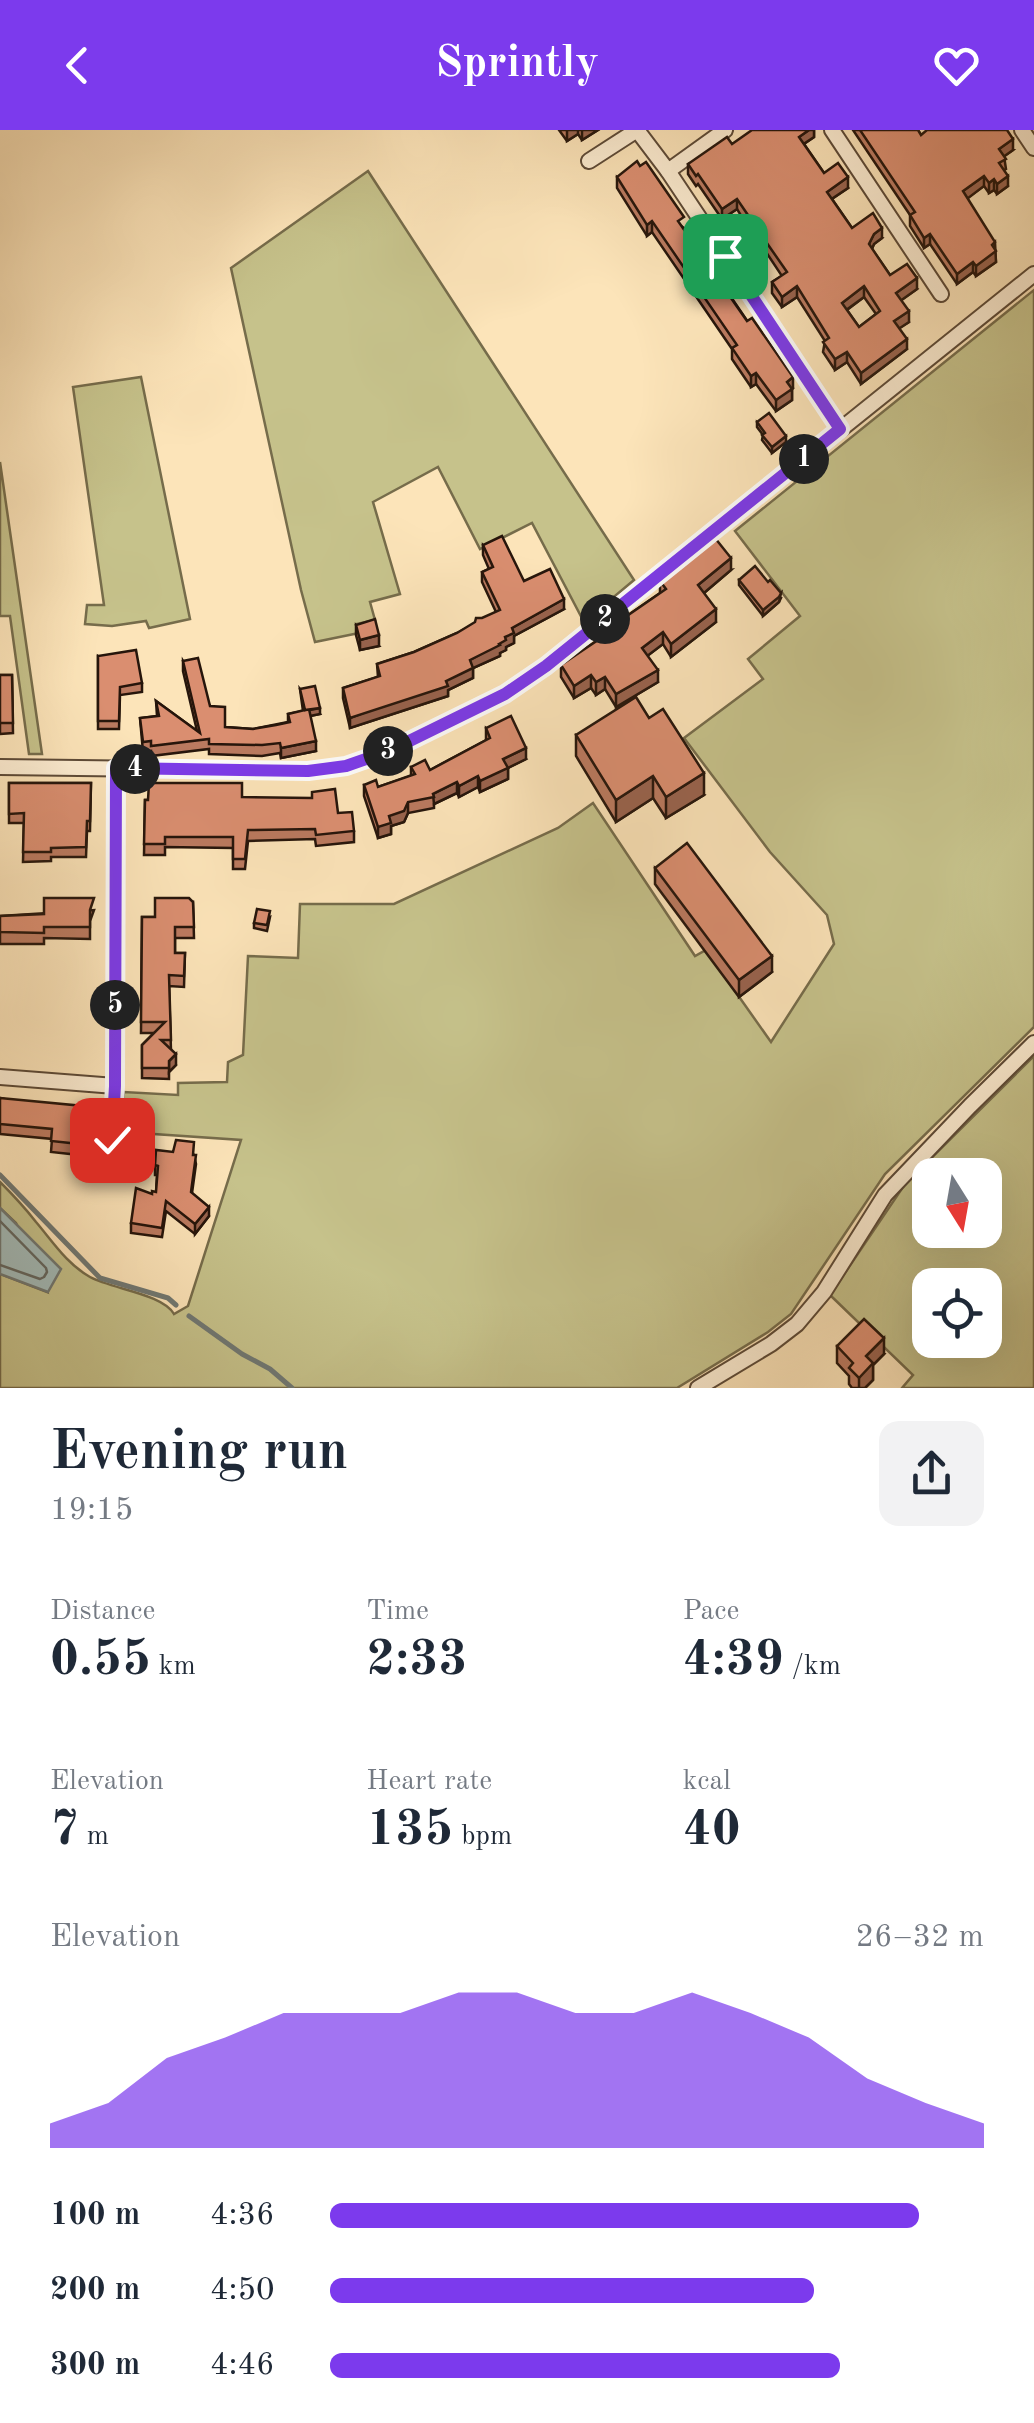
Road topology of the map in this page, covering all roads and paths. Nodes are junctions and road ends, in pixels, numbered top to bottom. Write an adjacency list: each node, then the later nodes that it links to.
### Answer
1 (726, 130): 6 (street)
2 (832, 130): 8 (street)
3 (1022, 130): 4 (street)
4 (1034, 148)
5 (588, 160): 6 (street)
6 (668, 171): 9 (street)
7 (1032, 277): 9 (street)
8 (941, 294)
9 (840, 429): 11 (street)
10 (0, 767): 11 (street)
11 (116, 768): 14 (street)
12 (1034, 1043): 16 (street)
13 (0, 1077): 14 (street)
14 (115, 1086): 15 (street)
15 (110, 1154)
16 (698, 1388)

